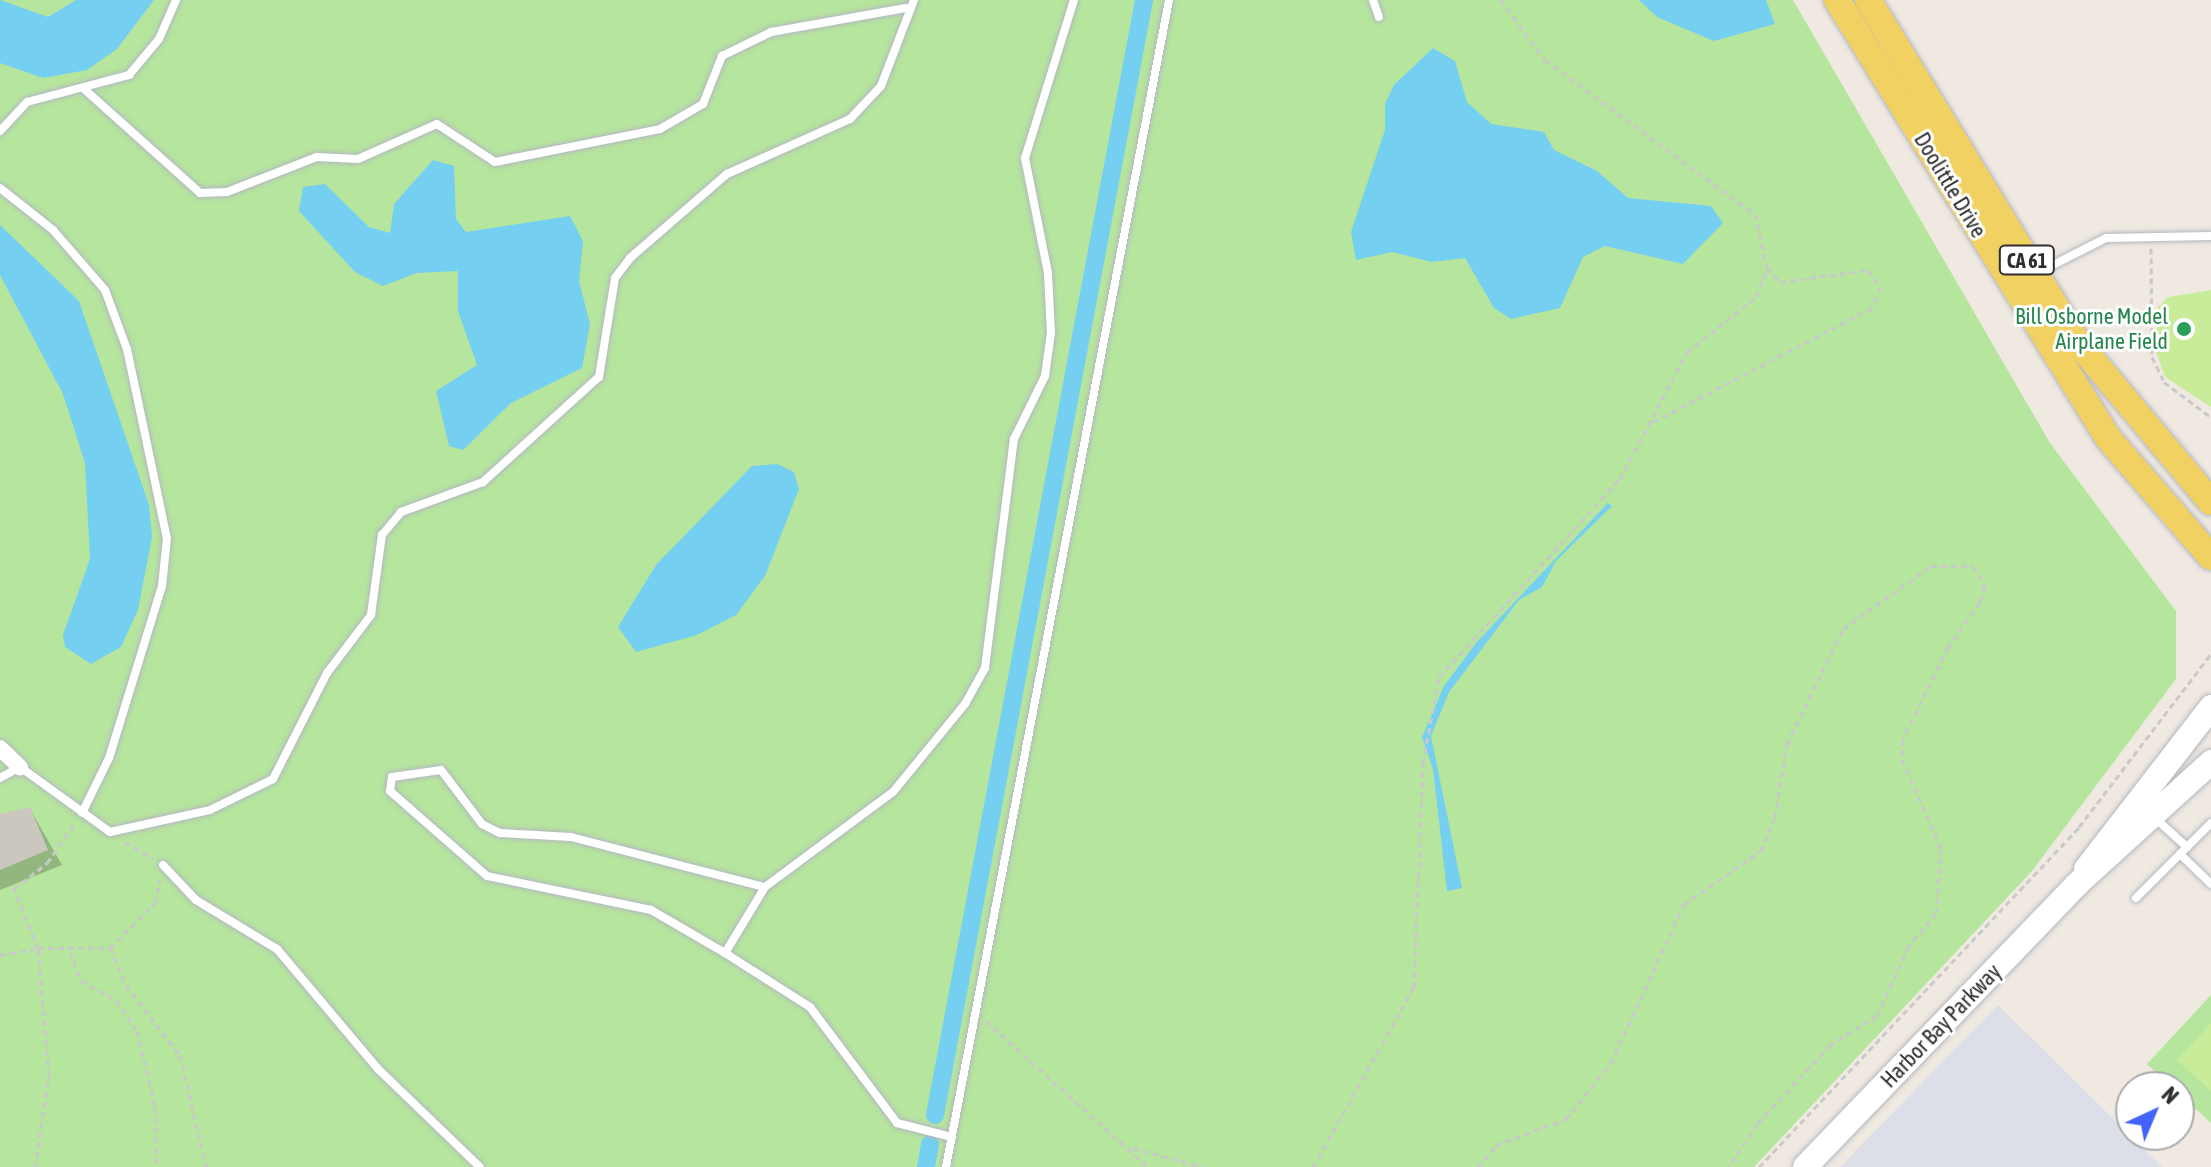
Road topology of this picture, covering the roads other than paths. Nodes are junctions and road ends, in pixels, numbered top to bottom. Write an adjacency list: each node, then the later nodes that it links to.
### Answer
1 (176, 0): 10 (lane)
2 (914, 0): 8 (lane)
3 (1074, 0): 30 (lane)
4 (1169, 0): 33 (lane)
5 (1373, 0): 9 (lane)
6 (1837, 0): 16 (main road, Doolittle Drive / CA 61)
7 (1868, 0): 14 (main road, Doolittle Drive / CA 61)
8 (906, 8): 10 (lane); 22 (lane)
9 (1379, 17)
10 (83, 88): 11 (lane)
11 (0, 131)
12 (0, 188): 22 (lane)
13 (2211, 236): 14 (lane)
14 (2036, 275): 15 (main road, Doolittle Drive / CA 61)
15 (2211, 502)
16 (2211, 557)
17 (2211, 707): 29 (main road, Harbor Bay Parkway)
18 (0, 748): 20 (street)
19 (2211, 762): 23 (main road, Harbor Bay Parkway)
20 (20, 767): 21 (lane); 22 (lane)
21 (0, 778)
22 (82, 813)
23 (2156, 819): 25 (lane); 29 (main road, Harbor Bay Parkway)
24 (2211, 823): 25 (lane)
25 (2187, 847): 26 (lane)
26 (2180, 854): 28 (lane); 31 (lane)
27 (163, 865): 34 (lane)
28 (2211, 884)
29 (2076, 885): 36 (main road, Harbor Bay Parkway)
30 (765, 887): 32 (lane); 32 (lane)
31 (2136, 898)
32 (725, 953): 33 (lane)
33 (952, 1137): 35 (lane)
34 (480, 1167)
35 (946, 1167)
36 (1805, 1167)

